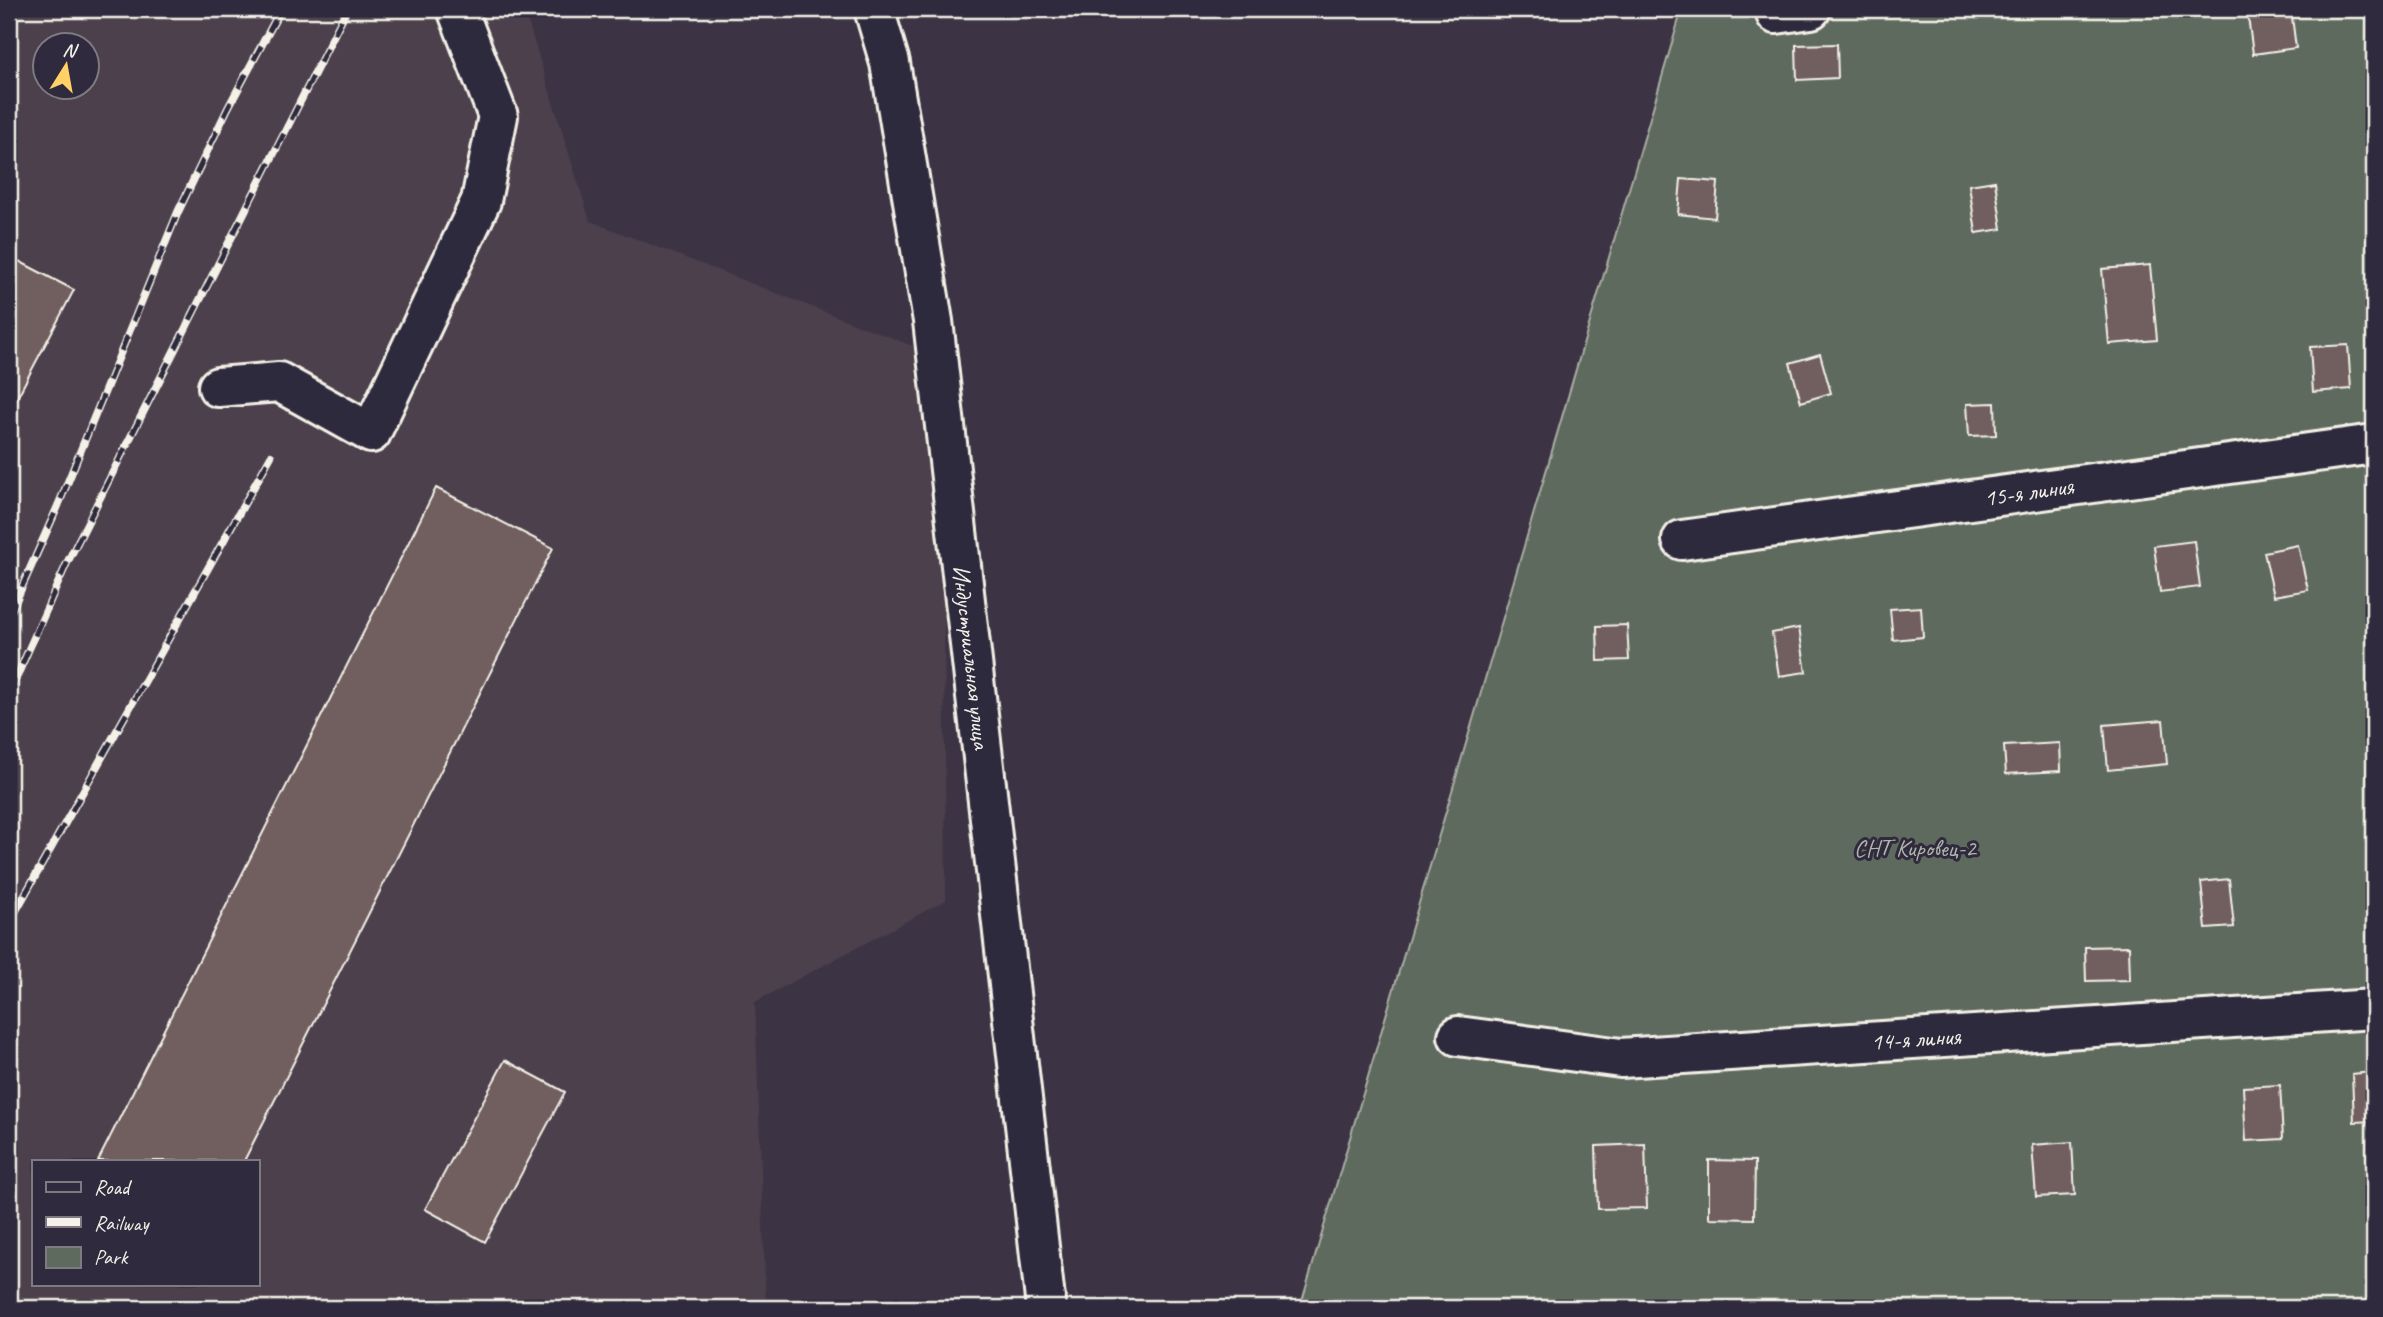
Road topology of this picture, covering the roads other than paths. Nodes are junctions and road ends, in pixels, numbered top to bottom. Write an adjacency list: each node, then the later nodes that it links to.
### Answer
1 (457, 9): 3 (street)
2 (874, 9): 8 (street, Индустриальная улица)
3 (218, 387)
4 (2374, 443): 5 (street, 15-я линия)
5 (1682, 540)
6 (2374, 1009): 7 (street, 14-я линия)
7 (1458, 1036)
8 (1046, 1308)

